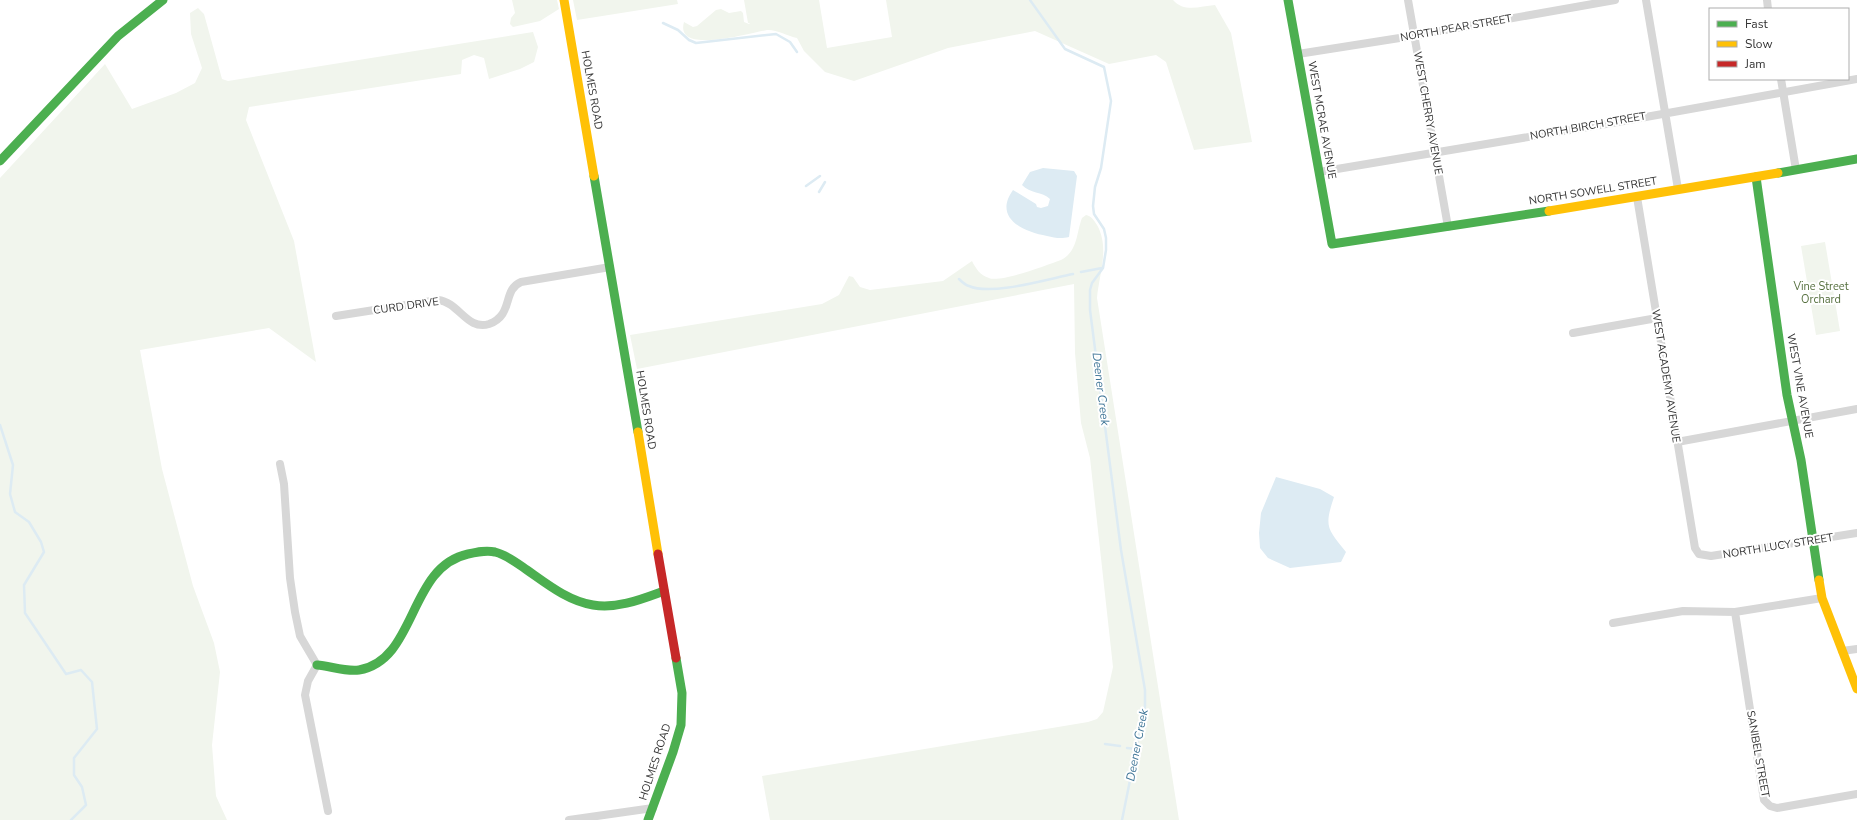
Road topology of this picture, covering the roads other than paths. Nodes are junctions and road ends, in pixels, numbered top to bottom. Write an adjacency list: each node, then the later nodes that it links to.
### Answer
1 (163, 0): 15 (street)
2 (564, 0): 23 (street, HOLMES ROAD)
3 (1288, 0): 8 (street, WEST MCRAE AVENUE)
4 (1408, 0): 7 (street, WEST CHERRY AVENUE)
5 (1615, 0): 7 (street, NORTH PEAR STREET)
6 (1646, 0): 12 (street)
7 (1414, 35): 8 (street, NORTH PEAR STREET); 13 (street, WEST CHERRY AVENUE)
8 (1298, 54): 17 (street, WEST MCRAE AVENUE)
9 (1857, 79): 11 (street, NORTH BIRCH STREET)
10 (1780, 80): 11 (street)
11 (1783, 92): 12 (street, NORTH BIRCH STREET); 16 (street)
12 (1666, 112): 13 (street, NORTH BIRCH STREET); 19 (street)
13 (1435, 152): 17 (street, NORTH BIRCH STREET); 21 (street, WEST CHERRY AVENUE)
14 (1857, 159): 16 (street, NORTH SOWELL STREET)
15 (0, 161)
16 (1796, 170): 18 (street, NORTH SOWELL STREET)
17 (1319, 172): 22 (street, WEST MCRAE AVENUE)
18 (1756, 177): 19 (street, NORTH SOWELL STREET); 28 (street, WEST VINE AVENUE)
19 (1678, 189): 20 (street, NORTH SOWELL STREET)
20 (1637, 197): 21 (street, NORTH SOWELL STREET); 25 (street, WEST ACADEMY AVENUE)
21 (1448, 226): 22 (street, NORTH SOWELL STREET)
22 (1332, 244)
23 (610, 267): 24 (street, CURD DRIVE); 34 (street, HOLMES ROAD)
24 (336, 316)
25 (1656, 318): 26 (street); 29 (street, WEST ACADEMY AVENUE)
26 (1573, 333)
27 (1857, 409): 28 (street)
28 (1793, 421): 29 (street); 32 (street, WEST VINE AVENUE)
29 (1676, 442): 33 (street, WEST ACADEMY AVENUE)
30 (280, 464): 40 (street)
31 (1857, 533): 32 (street, NORTH LUCY STREET)
32 (1812, 540): 33 (street, NORTH LUCY STREET); 35 (street, WEST VINE AVENUE)
33 (1700, 554)
34 (664, 591): 40 (street); 43 (street, HOLMES ROAD)
35 (1822, 598): 36 (street); 39 (street, WEST VINE AVENUE)
36 (1735, 612): 37 (street); 42 (street, SANIBEL STREET)
37 (1613, 623)
38 (1857, 649): 39 (street)
39 (1842, 651): 41 (street, WEST VINE AVENUE)
40 (317, 665): 44 (street)
41 (1857, 689)
42 (1857, 794)
43 (653, 808): 45 (street); 46 (street, HOLMES ROAD)
44 (328, 811)
45 (569, 820)
46 (648, 820)

